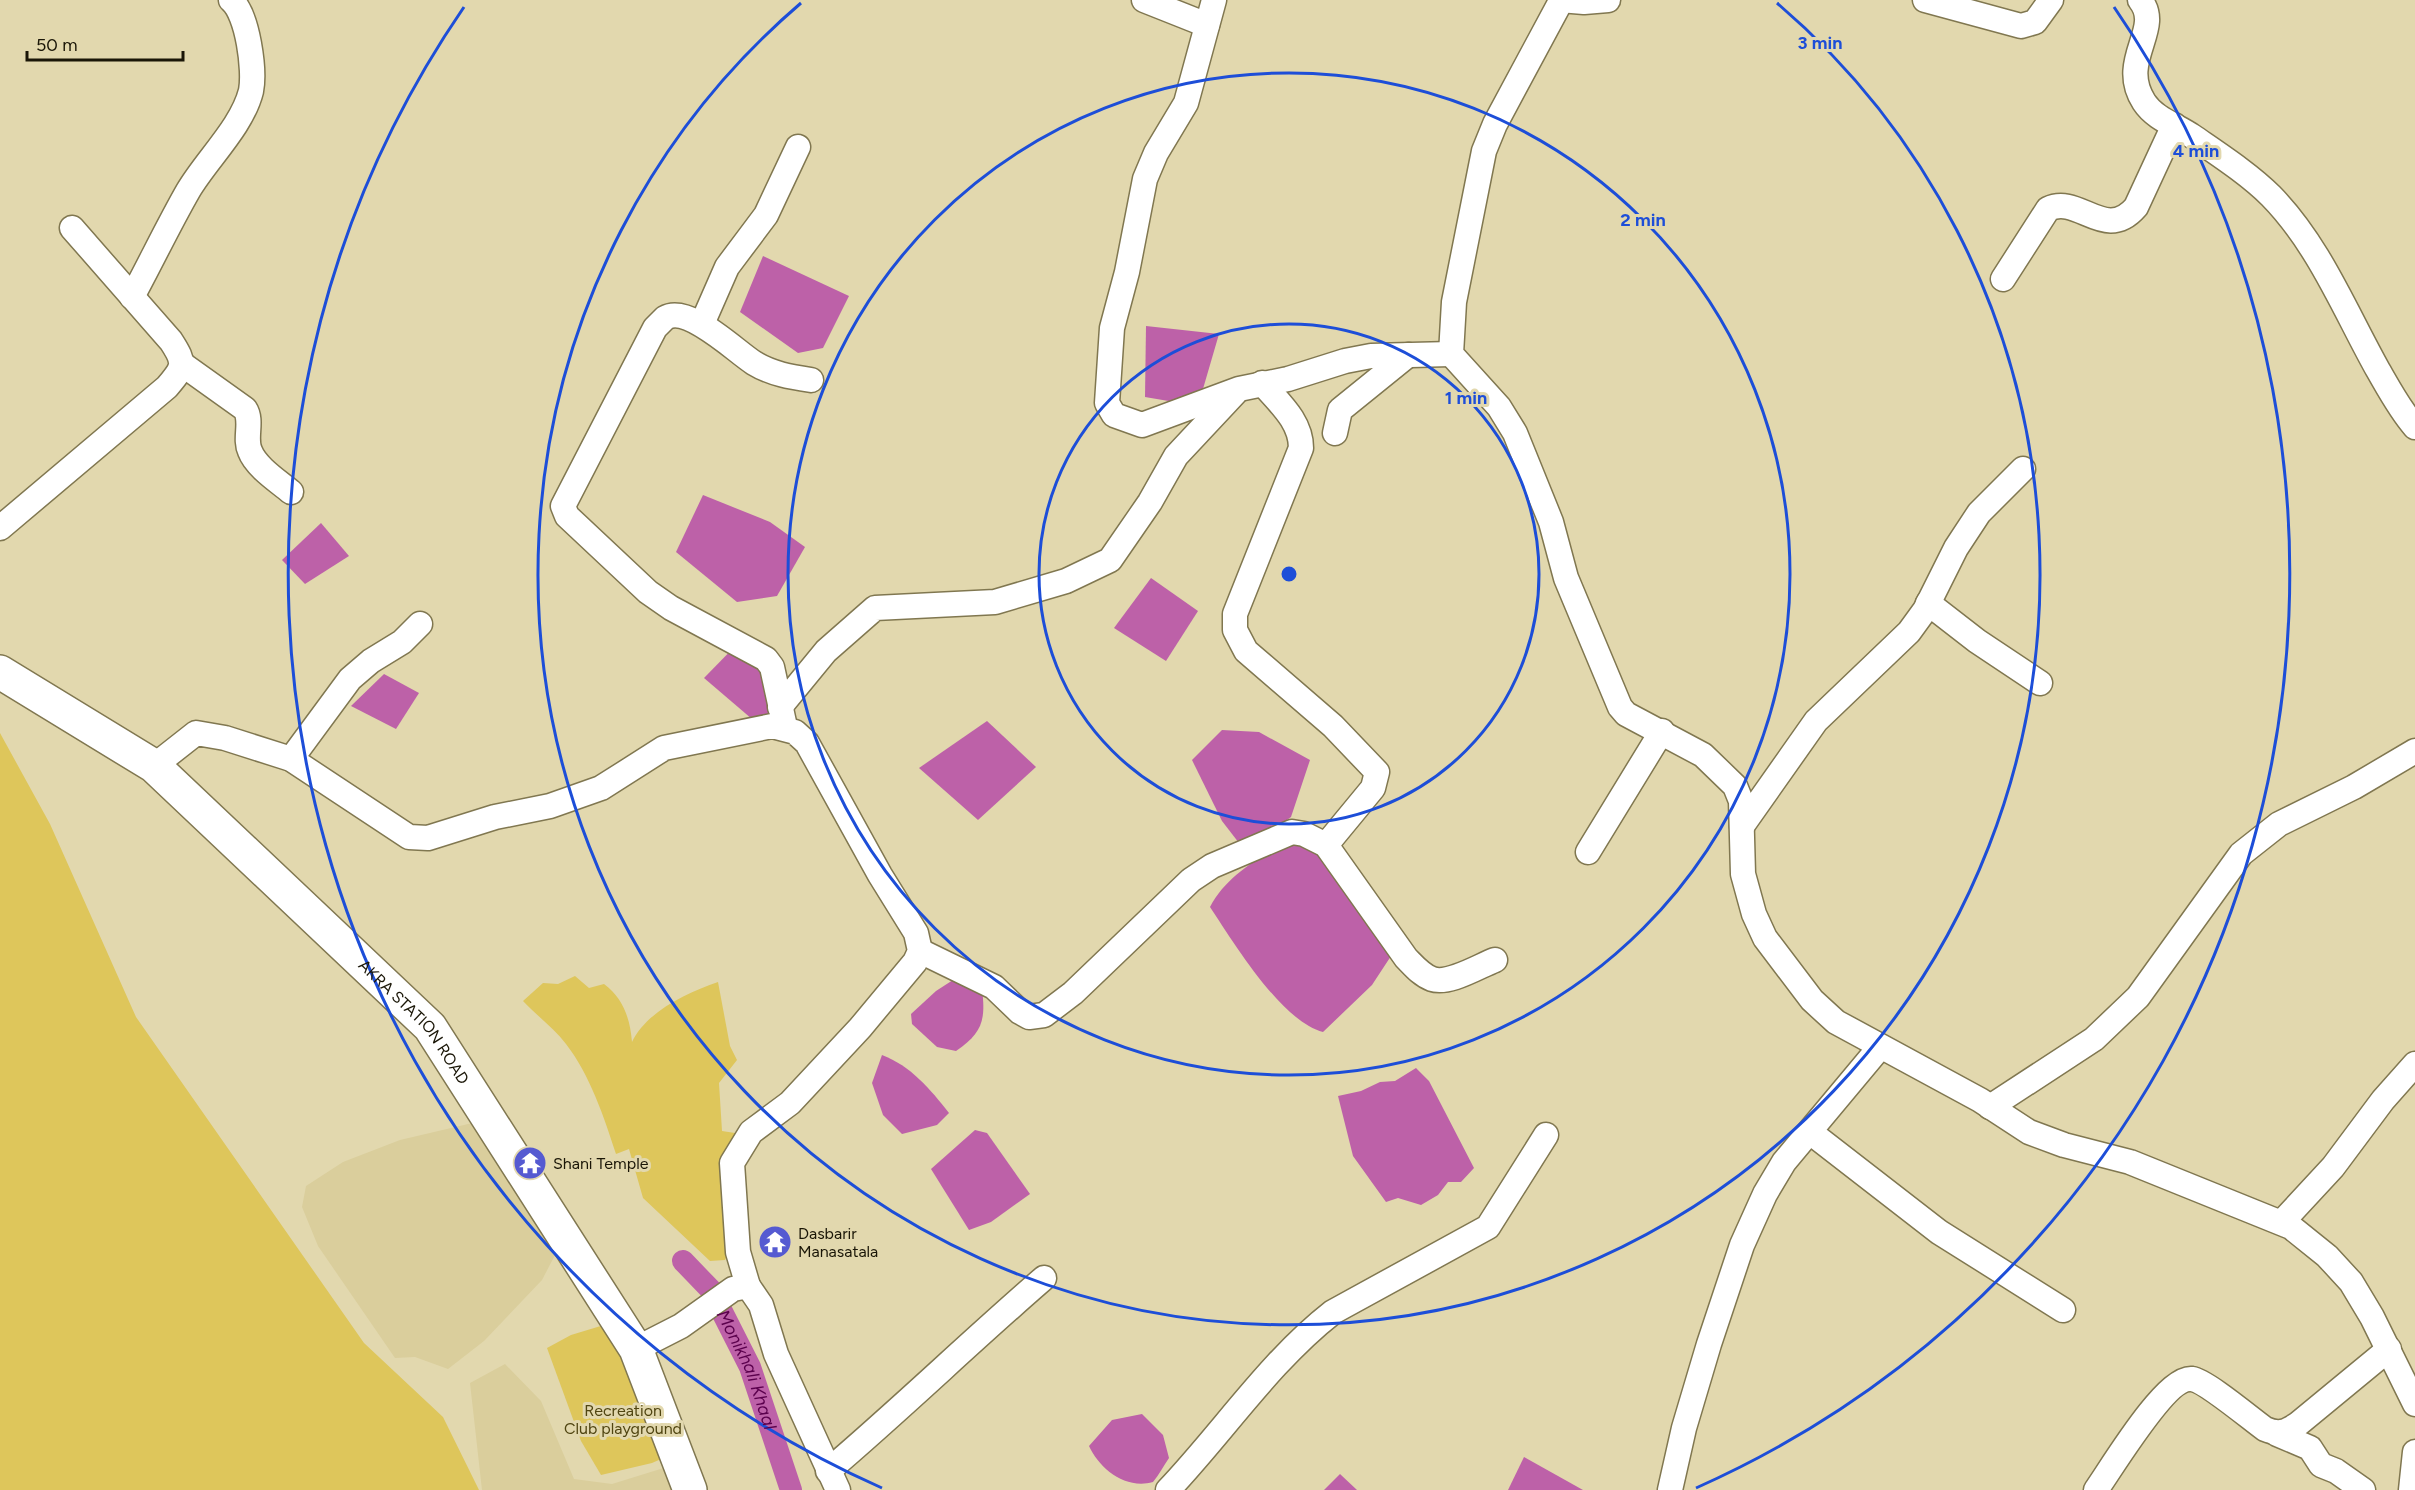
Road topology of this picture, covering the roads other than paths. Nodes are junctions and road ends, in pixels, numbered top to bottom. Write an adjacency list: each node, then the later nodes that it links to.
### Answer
1 (231, 0): 14 (street)
2 (1144, 0): 9 (street)
3 (1214, 0): 9 (street)
4 (1608, 0): 8 (street)
5 (1925, 0): 6 (street)
6 (2051, 0)
7 (2140, 0): 10 (street)
8 (1561, 1): 16 (street)
9 (1207, 25): 21 (street)
10 (2174, 125): 13 (street); 22 (street)
11 (798, 147): 15 (street)
12 (72, 228): 14 (street)
13 (2003, 279)
14 (132, 297): 18 (street)
15 (702, 324): 19 (street); 31 (street)
16 (1451, 354): 17 (street); 32 (street)
17 (1408, 355): 20 (street); 23 (street)
18 (182, 364): 25 (street); 26 (street)
19 (812, 380)
20 (1262, 383): 21 (street); 37 (street)
21 (1239, 389): 31 (street)
22 (2415, 427)
23 (1335, 433)
24 (2023, 469): 27 (street)
25 (291, 492)
26 (0, 528)
27 (1928, 603): 30 (street); 36 (street)
28 (420, 624): 34 (street)
29 (0, 672): 35 (main road, AKRA STATION ROAD)
30 (2040, 683)
31 (783, 717): 34 (street); 39 (street)
32 (1662, 731): 36 (street); 38 (street)
33 (2415, 751): 43 (street)
34 (291, 759): 35 (street)
35 (154, 766): 50 (main road, AKRA STATION ROAD)
36 (1742, 826): 41 (street)
37 (1326, 845): 39 (street); 40 (street)
38 (1588, 852)
39 (920, 951): 48 (street)
40 (1495, 960)
41 (1880, 1047): 43 (street); 44 (street)
42 (2415, 1064): 46 (street)
43 (1990, 1107): 46 (street)
44 (1810, 1132): 49 (street); 58 (street)
45 (1546, 1135): 57 (street)
46 (2282, 1222): 51 (street)
47 (1044, 1278): 55 (street)
48 (740, 1288): 50 (street); 55 (street)
49 (2063, 1310)
50 (636, 1349): 56 (main road, AKRA STATION ROAD)
51 (2389, 1349): 52 (street); 53 (street)
52 (2415, 1404)
53 (2277, 1434): 59 (street); 60 (street)
54 (2415, 1452): 61 (street)
55 (833, 1480)
56 (690, 1490)
57 (1168, 1490)
58 (1670, 1490)
59 (2096, 1490)
60 (2363, 1490)
61 (2411, 1490)

